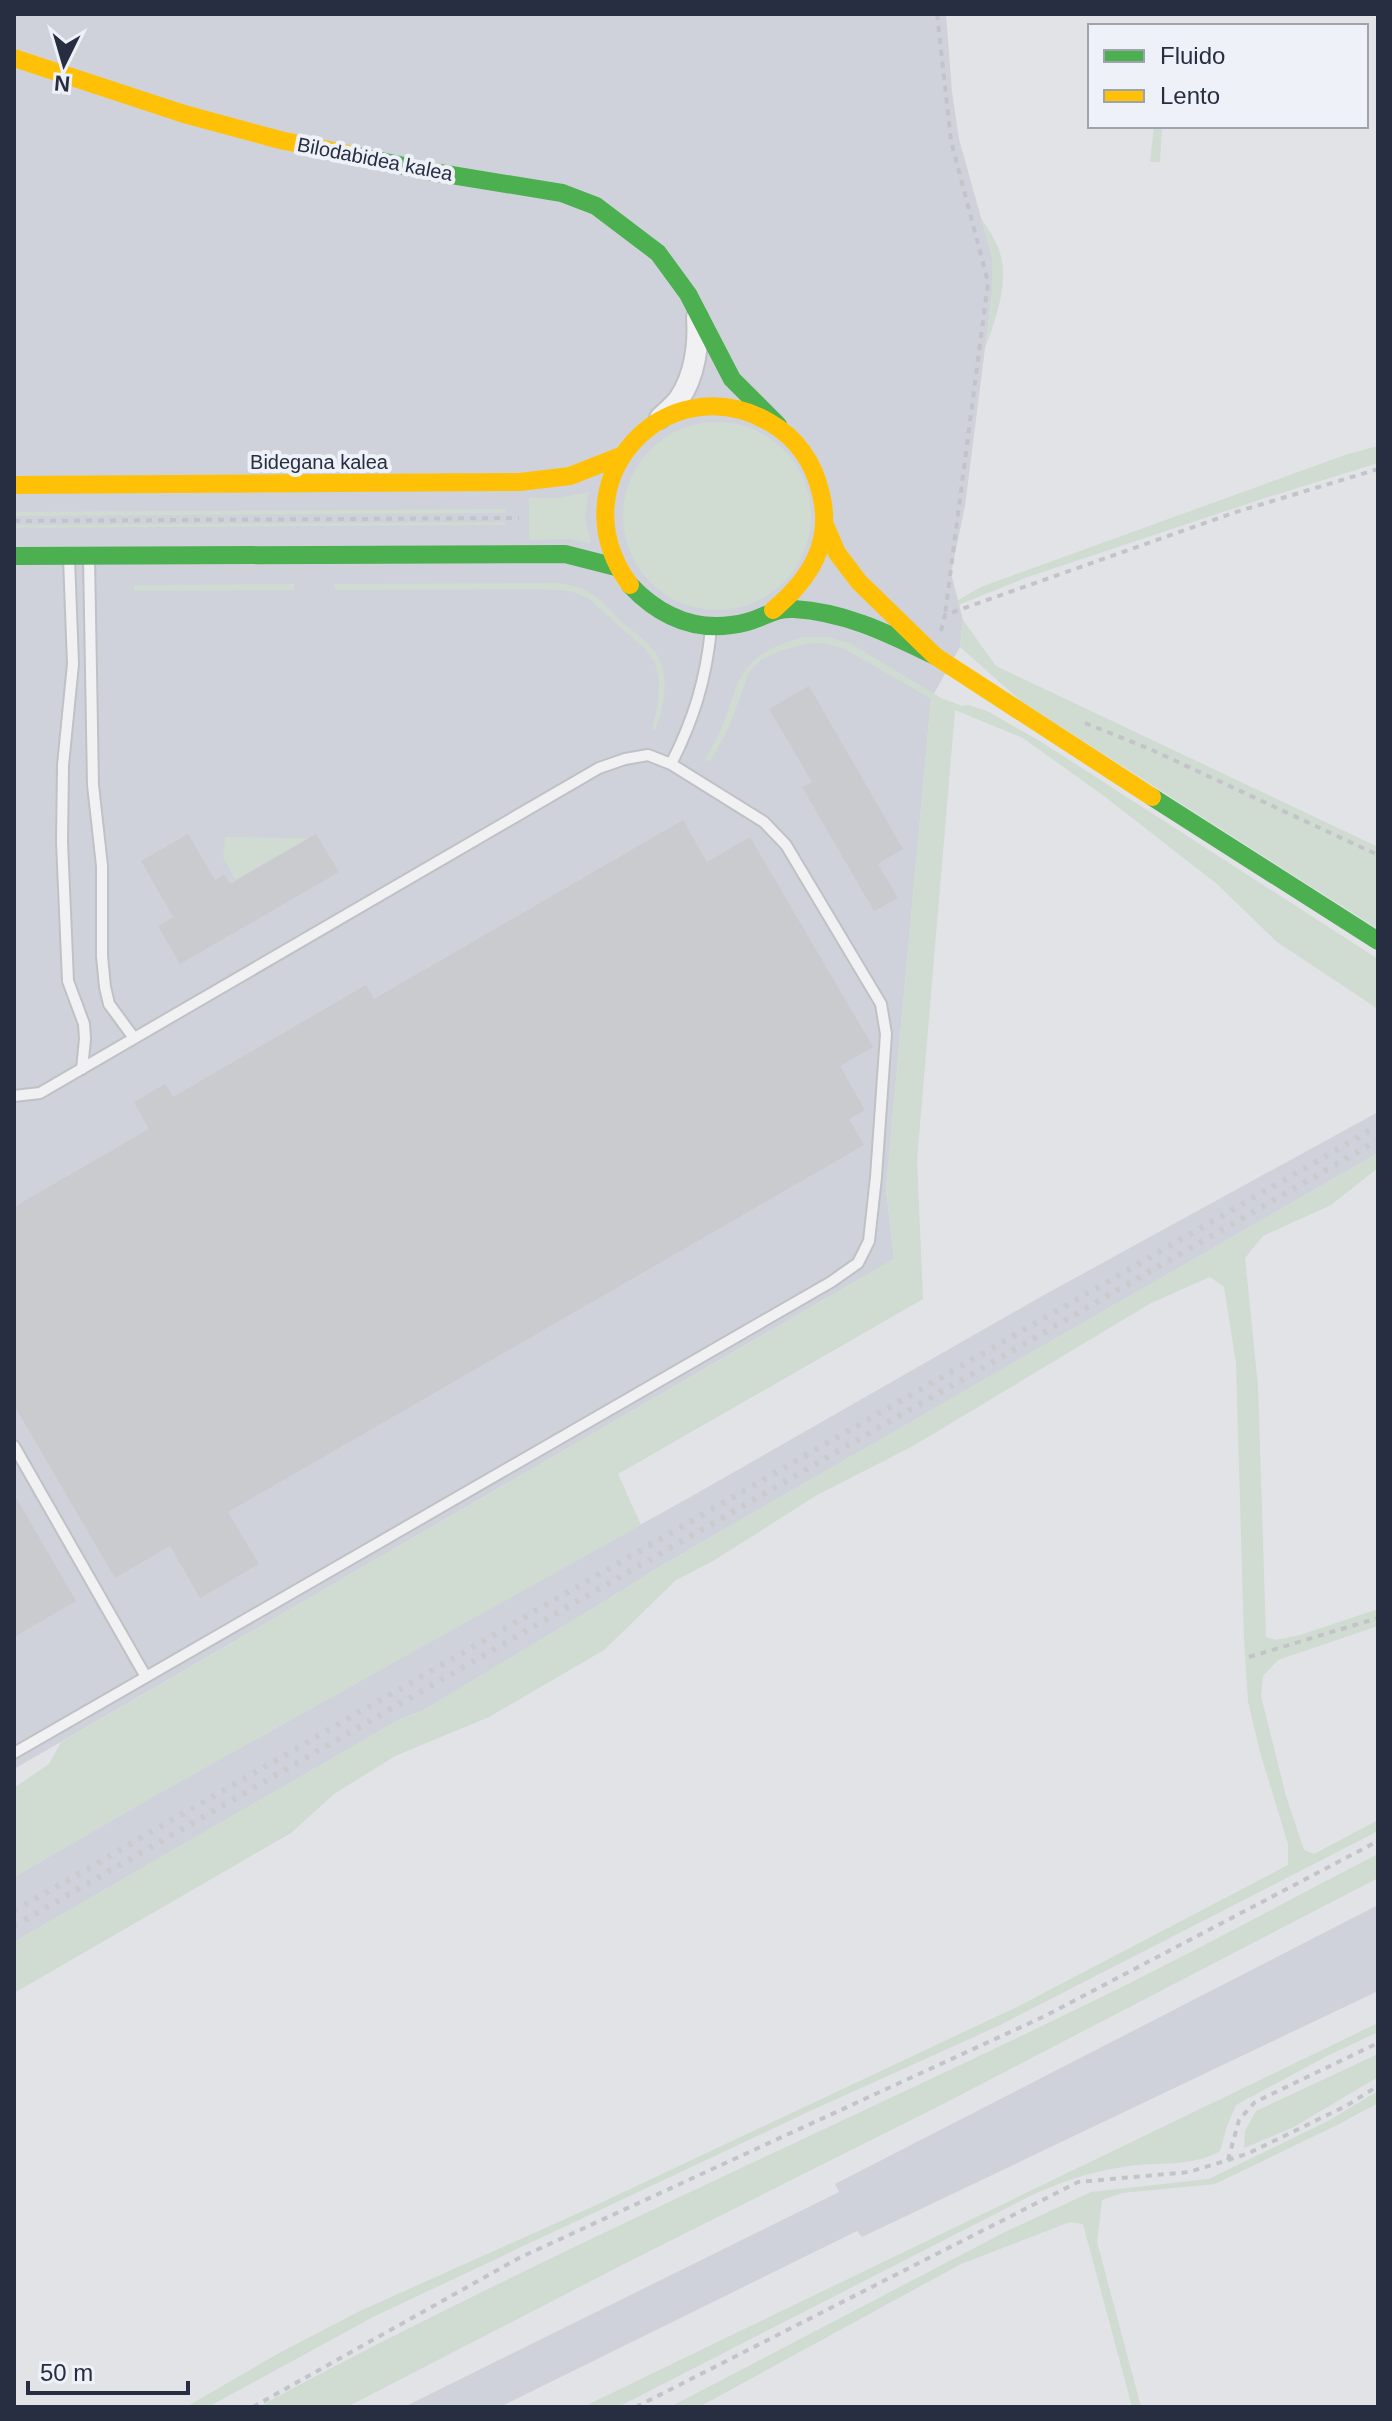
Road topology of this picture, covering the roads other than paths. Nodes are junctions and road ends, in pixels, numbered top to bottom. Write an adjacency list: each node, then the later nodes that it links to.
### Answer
1 (14, 58): 2 (street, Bilodabidea kalea)
2 (697, 313): 3 (street); 4 (street, Bilodabidea kalea)
3 (654, 424): 4 (street); 5 (street)
4 (778, 425): 7 (street)
5 (621, 456): 6 (street, Bidegana kalea); 11 (street)
6 (14, 485)
7 (825, 525): 12 (street); 14 (street)
8 (14, 556): 9 (street)
9 (69, 556): 10 (street); 18 (lane)
10 (89, 556): 11 (street); 17 (lane)
11 (616, 567): 13 (street)
12 (773, 610): 13 (street); 14 (street)
13 (711, 627): 15 (lane)
14 (935, 656): 16 (street)
15 (671, 764): 17 (lane); 21 (lane)
16 (1378, 941)
17 (134, 1038): 18 (lane)
18 (82, 1069): 19 (lane)
19 (14, 1096)
20 (14, 1446): 21 (lane)
21 (146, 1677): 22 (lane)
22 (14, 1753)

